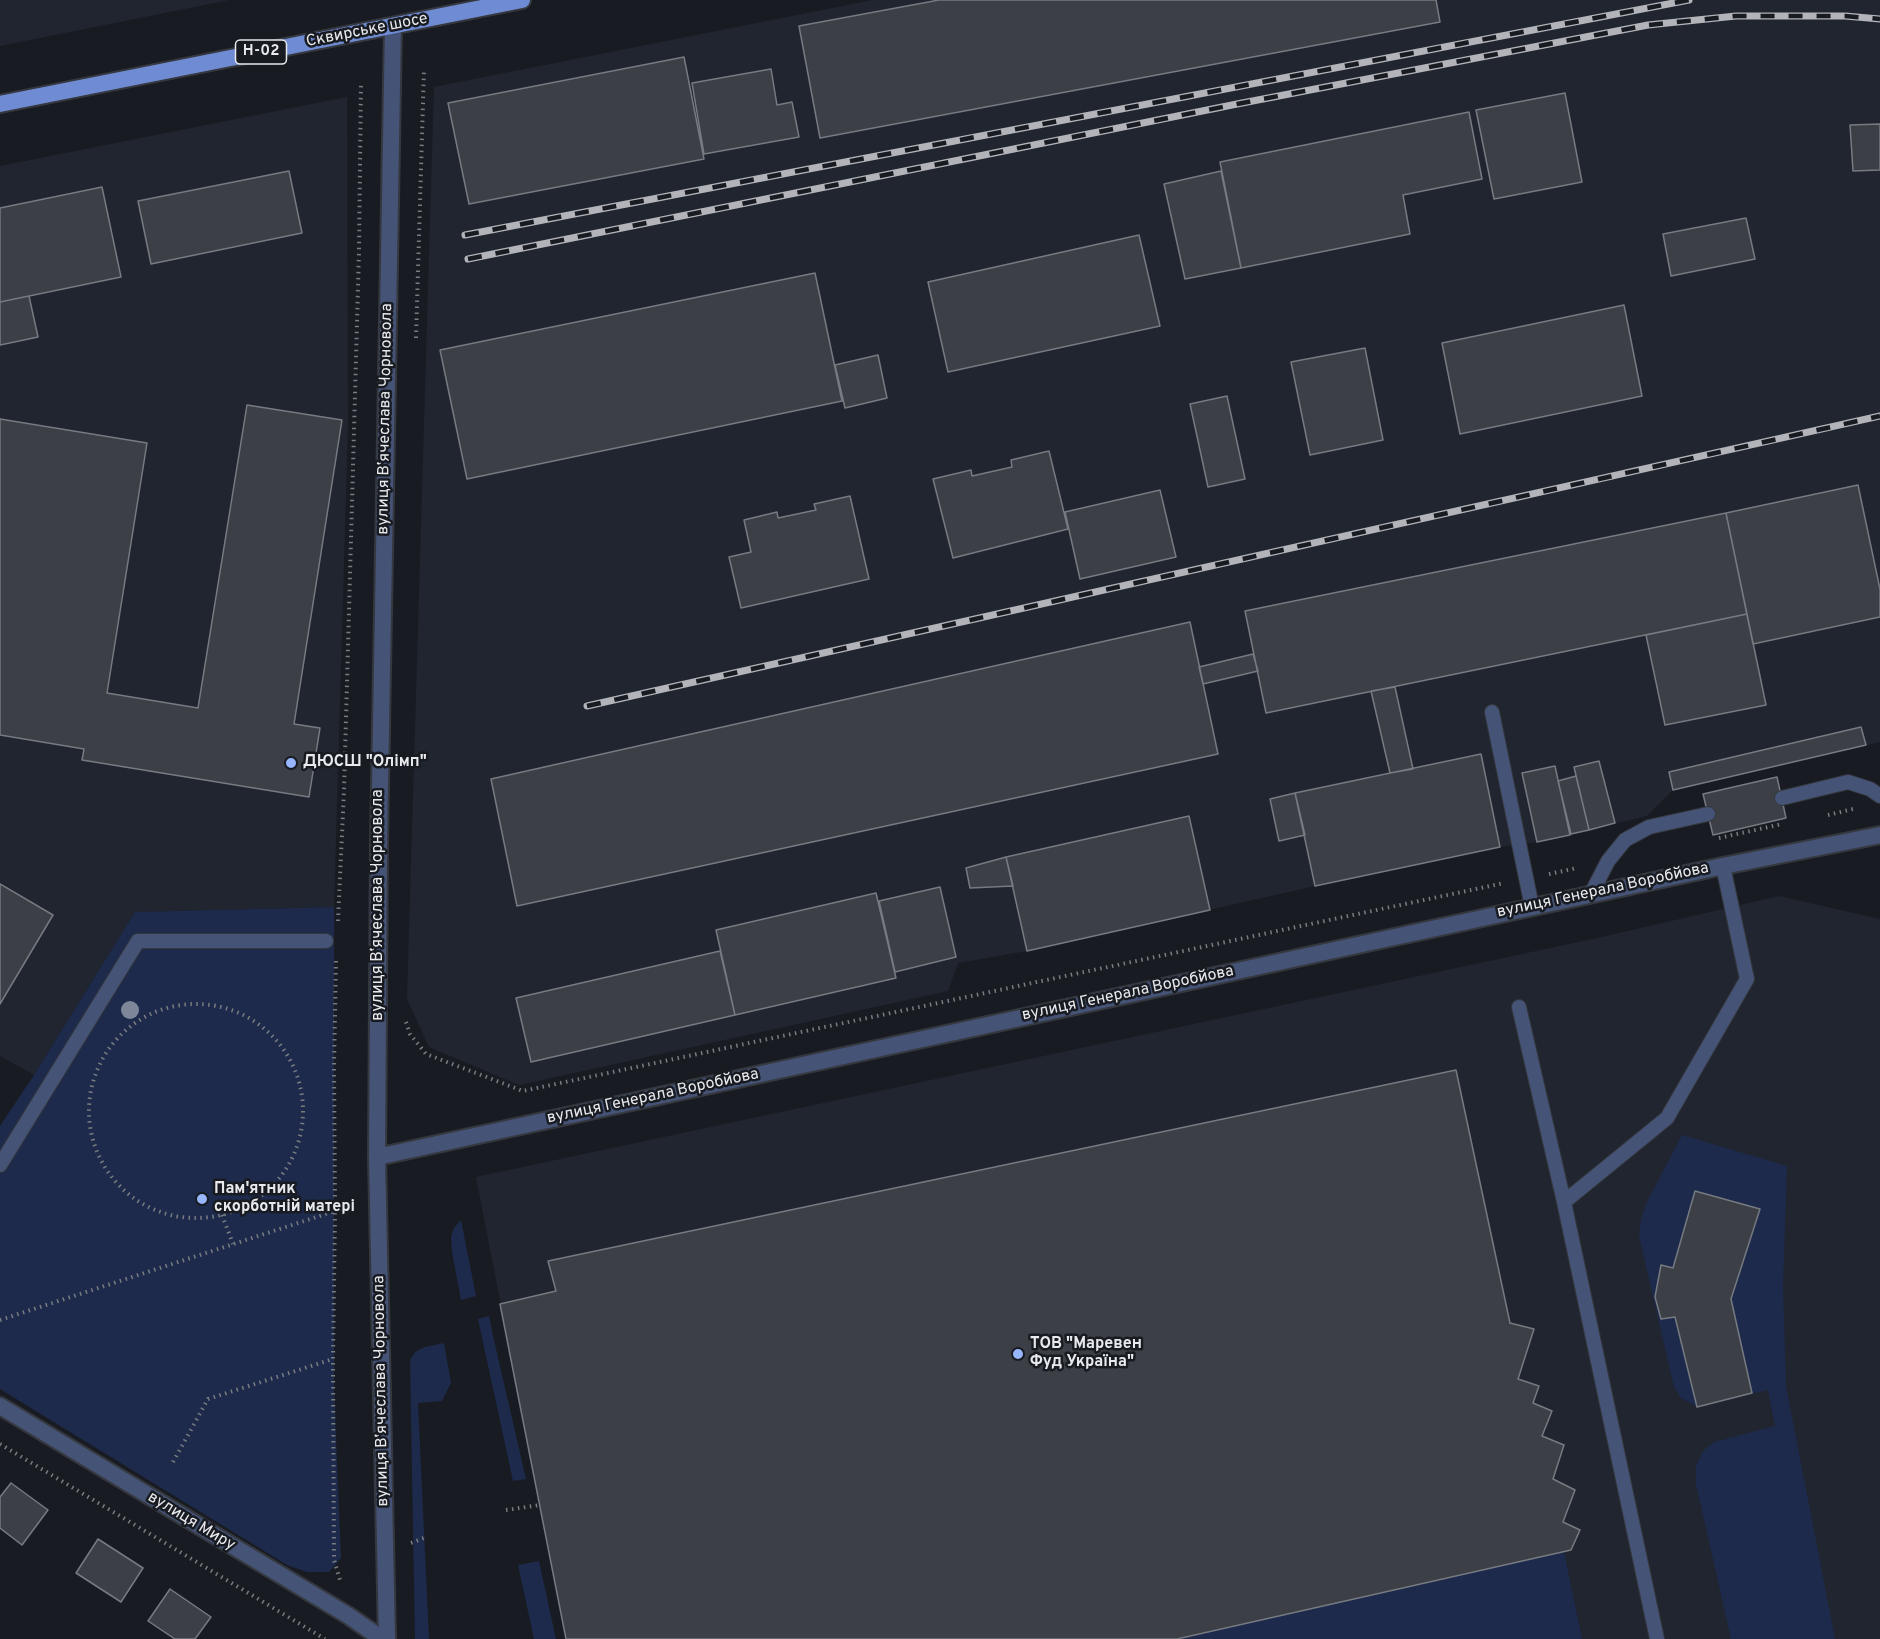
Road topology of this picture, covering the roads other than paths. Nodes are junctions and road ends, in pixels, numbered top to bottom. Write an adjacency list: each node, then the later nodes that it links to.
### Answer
1 (522, 0): 2 (main road, Сквирське шосе / Н-02)
2 (393, 26): 3 (main road, Сквирське шосе / Н-02); 14 (street, вулиця Вʼячеслава Чорновола)
3 (0, 104)
4 (1492, 712): 11 (lane)
5 (1880, 796): 6 (lane)
6 (1782, 798)
7 (1708, 814): 10 (lane)
8 (1880, 835): 9 (street, вулиця Генерала Воробйова)
9 (1723, 866): 10 (street, вулиця Генерала Воробйова); 16 (lane)
10 (1591, 894): 11 (street, вулиця Генерала Воробйова)
11 (1532, 907): 14 (street, вулиця Генерала Воробйова)
12 (326, 941): 15 (lane)
13 (1519, 1007): 16 (lane)
14 (377, 1157): 19 (street, вулиця Вʼячеслава Чорновола)
15 (0, 1165)
16 (1564, 1202): 20 (lane)
17 (0, 1406): 18 (street, вулиця Миру)
18 (382, 1639)
19 (387, 1639)
20 (1657, 1639)

